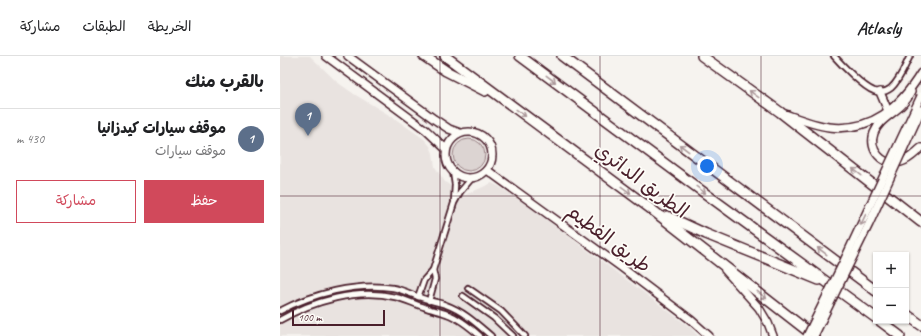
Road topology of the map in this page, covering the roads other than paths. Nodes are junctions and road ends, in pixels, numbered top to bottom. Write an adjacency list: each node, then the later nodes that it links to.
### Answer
1 (326, 56): 20 (main road)
2 (348, 56): 18 (main road)
3 (424, 56): 14 (highway)
4 (445, 56): 14 (highway, الطريق الدائري)
5 (520, 56): 30 (highway, الطريق الدائري, one-way to 30)
6 (562, 56): 31 (highway, one-way to 6)
7 (702, 56): 17 (highway, one-way to 7)
8 (834, 56): 12 (street)
9 (910, 56): 12 (street)
10 (921, 73): 11 (main road)
11 (914, 84): 16 (main road); 19 (main road)
12 (880, 92): 16 (main road)
13 (921, 96): 51 (main road, one-way to 51, bridge)
14 (500, 97): 25 (highway, الطريق الدائري, one-way to 25)
15 (921, 110): 52 (main road, bridge)
16 (888, 111): 17 (main road)
17 (780, 112): 26 (highway, one-way to 17)
18 (460, 133): 20 (main road); 21 (main road)
19 (921, 148)
20 (446, 149): 22 (main road)
21 (487, 170): 23 (main road); 49 (main road, طريق الفطيم)
22 (453, 172): 23 (main road); 24 (street)
23 (472, 178): 24 (street)
24 (454, 203): 28 (street)
25 (651, 209): 27 (highway, الطريق الدائري); 30 (highway)
26 (921, 222)
27 (718, 260): 50 (main road); 52 (highway, الطريق الدائري, one-way to 52)
28 (433, 270): 34 (street); 36 (street)
29 (468, 288): 48 (street)
30 (836, 288): 39 (highway, الطريق الدائري)
31 (873, 289)
32 (338, 291): 34 (street); 35 (street); 37 (street)
33 (463, 296): 47 (street)
34 (418, 297): 36 (street)
35 (339, 298): 41 (street); 42 (street)
36 (429, 300): 38 (street)
37 (280, 311)
38 (466, 316): 42 (street); 46 (street)
39 (873, 316)
40 (909, 316): 44 (highway)
41 (280, 320)
42 (462, 322): 45 (street)
43 (884, 324): 53 (highway)
44 (921, 325)
45 (480, 336)
46 (491, 336)
47 (513, 336)
48 (525, 336)
49 (709, 336)
50 (773, 336)
51 (807, 336)
52 (814, 336)
53 (900, 336)

